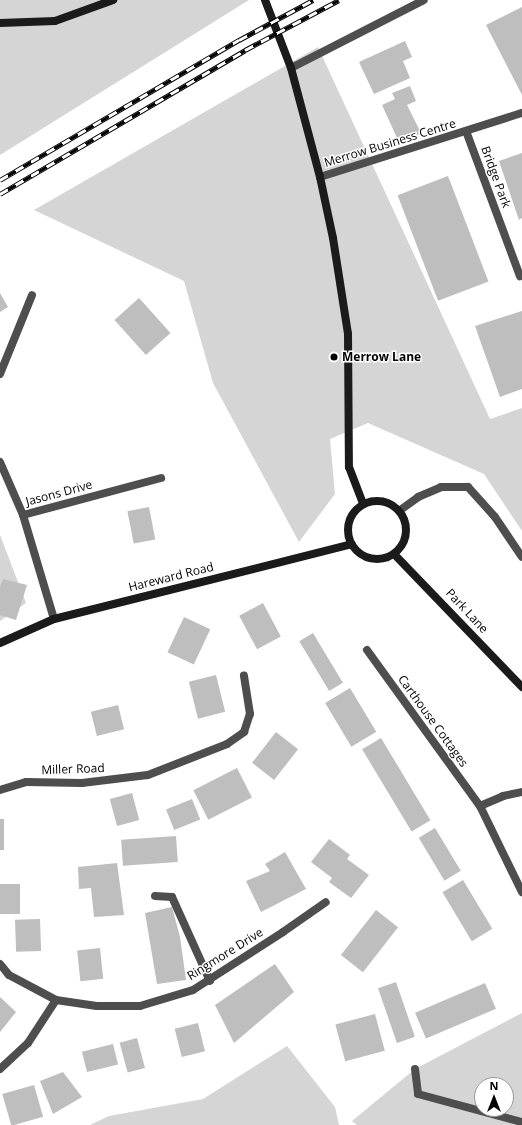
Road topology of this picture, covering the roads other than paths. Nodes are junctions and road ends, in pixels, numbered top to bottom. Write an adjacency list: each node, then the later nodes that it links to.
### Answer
1 (113, 0): 4 (main road)
2 (265, 0): 5 (main road)
3 (424, 0): 5 (street)
4 (0, 23)
5 (291, 68): 8 (main road)
6 (522, 113): 7 (street, Merrow Business Centre)
7 (466, 131): 8 (street, Merrow Business Centre); 9 (street, Bridge Park)
8 (320, 177): 14 (main road)
9 (520, 276)
10 (32, 295): 11 (street)
11 (0, 374)
12 (0, 462): 16 (street)
13 (161, 478): 16 (street, Jasons Drive)
14 (363, 504): 15 (main road); 17 (main road)
15 (399, 511): 18 (main road); 19 (street)
16 (22, 515): 20 (street, Jasons Drive)
17 (352, 544): 18 (main road); 20 (main road, Hareward Road)
18 (394, 554): 24 (main road, Park Lane)
19 (522, 558)
20 (54, 619): 21 (main road, Hareward Road)
21 (0, 643)
22 (367, 650): 27 (street, Carthouse Cottages)
23 (244, 675): 25 (street, Miller Road)
24 (522, 687)
25 (0, 790)
26 (522, 792): 27 (street)
27 (480, 806): 28 (street, Carthouse Cottages)
28 (522, 892)
29 (155, 896): 32 (street)
30 (326, 902): 32 (street, Ringmore Drive)
31 (0, 964): 33 (street, Ringmore Drive)
32 (210, 981): 33 (street, Ringmore Drive)
33 (56, 1000): 34 (street)
34 (0, 1069)
35 (415, 1069): 36 (street)
36 (522, 1122)

